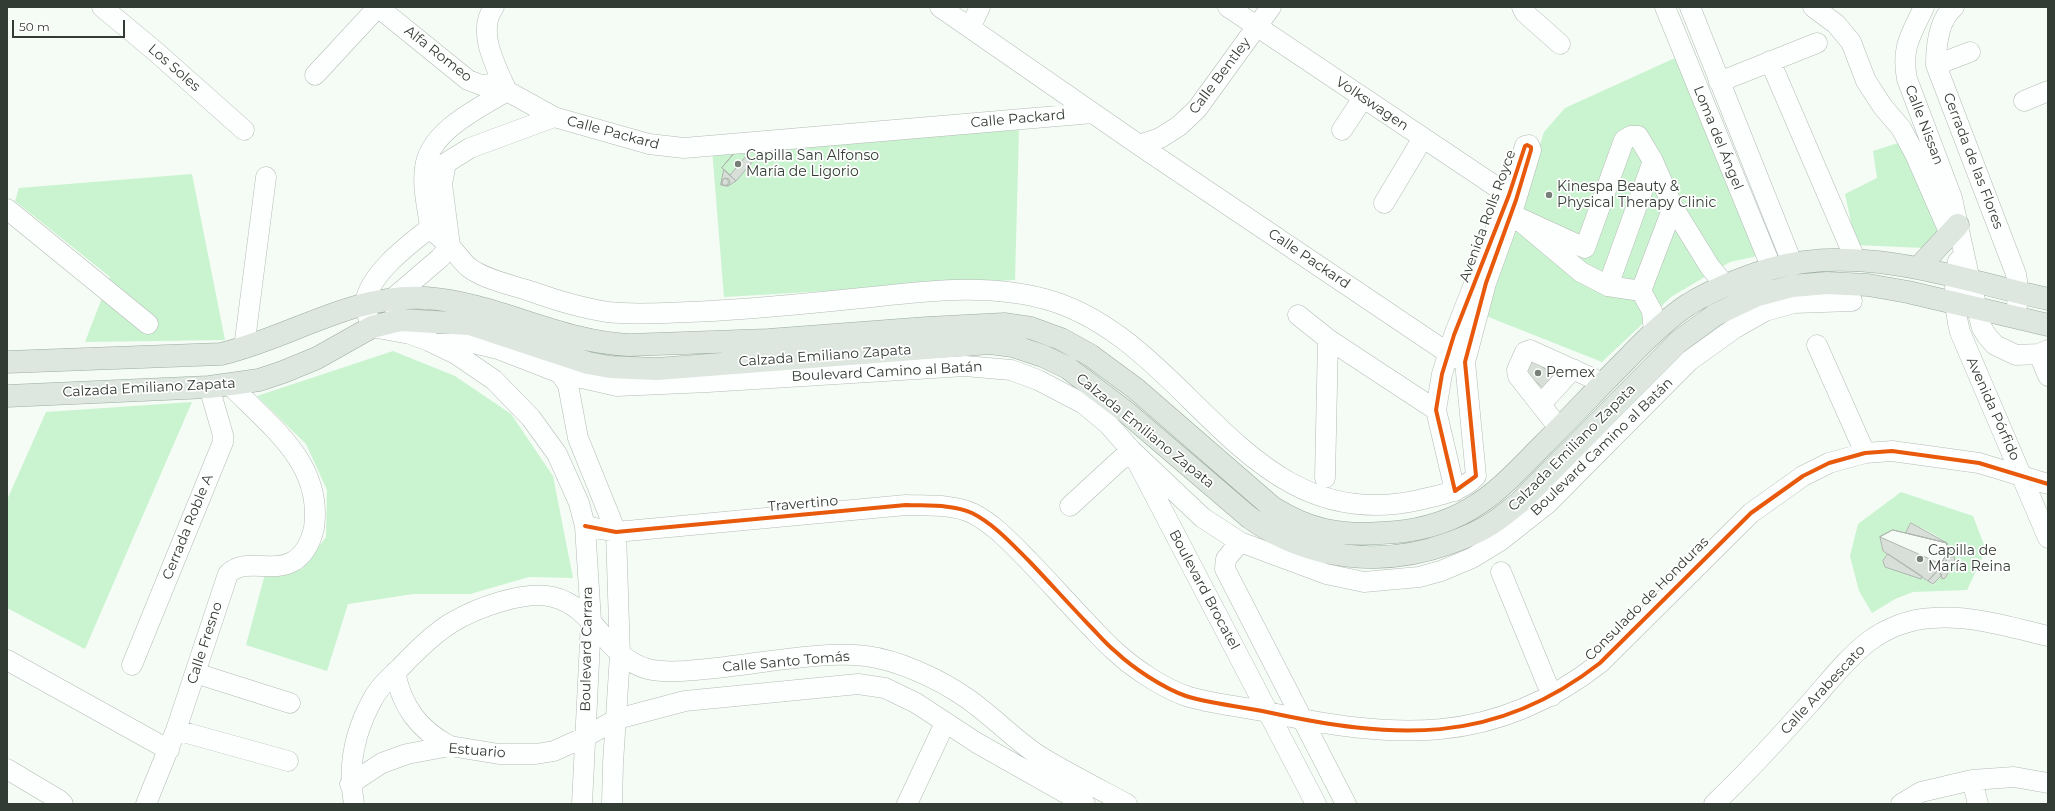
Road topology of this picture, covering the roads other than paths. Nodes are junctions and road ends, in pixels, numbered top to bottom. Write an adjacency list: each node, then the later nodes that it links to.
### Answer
1 (102, 7): 29 (street, Los Soles)
2 (378, 7): 21 (street); 23 (street, Alfa Romeo)
3 (494, 7): 23 (street)
4 (940, 7): 15 (street)
5 (980, 7): 15 (street)
6 (1228, 7): 14 (street, Volkswagen)
7 (1271, 7): 14 (street, Calle Bentley)
8 (1665, 7): 43 (street, Loma del Ángel)
9 (1690, 7): 22 (street, Loma del Ángel)
10 (1813, 7): 42 (street)
11 (1924, 7): 42 (street, Calle Nissan)
12 (1954, 7): 20 (street, Cerrada de las Flores)
13 (1515, 9): 17 (street)
14 (1256, 27): 25 (street, Volkswagen); 32 (street, Calle Bentley)
15 (970, 28): 27 (street)
16 (1816, 43): 19 (street)
17 (1560, 44)
18 (1970, 52): 20 (street)
19 (1770, 61): 22 (street); 46 (street)
20 (1936, 65): 55 (street, Cerrada de las Flores)
21 (315, 75)
22 (1719, 82): 41 (street, Loma del Ángel)
23 (505, 87): 28 (street, Calle Packard); 33 (street)
24 (2048, 91): 26 (street)
25 (1363, 98): 30 (street); 31 (street, Volkswagen)
26 (2024, 101)
27 (1093, 113): 28 (street, Calle Packard); 32 (street, Calle Packard)
28 (554, 117): 33 (street)
29 (244, 130)
30 (1342, 130)
31 (1423, 138): 36 (street, Volkswagen); 37 (street)
32 (1139, 145): 74 (street, Calle Packard)
33 (437, 158): 40 (street); 44 (street)
34 (1653, 161): 38 (street); 53 (street); 53 (street)
35 (266, 177): 72 (street)
36 (1512, 198): 74 (street, Avenida Rolls Royce)
37 (1384, 203)
38 (1673, 207): 52 (street); 54 (street)
39 (7, 209): 65 (street)
40 (430, 228): 44 (street); 45 (street)
41 (1780, 233): 43 (street); 47 (street, Loma del Ángel)
42 (1956, 234): 48 (main road); 51 (street, Calle Nissan)
43 (1760, 242): 49 (street, Loma del Ángel)
44 (450, 246): 50 (street); 92 (street)
45 (404, 250): 50 (street); 60 (street)
46 (1856, 261): 47 (main road, Calzada Emiliano Zapata); 48 (main road, Calzada Emiliano Zapata)
47 (1793, 265): 49 (main road, Calzada Emiliano Zapata)
48 (1918, 268): 51 (main road, Calzada Emiliano Zapata)
49 (1772, 269): 52 (main road, Calzada Emiliano Zapata)
50 (422, 273): 57 (street)
51 (1962, 279): 55 (main road, Calzada Emiliano Zapata); 59 (street, Avenida Pórfido); 61 (street)
52 (1725, 285): 68 (main road, Calzada Emiliano Zapata)
53 (1608, 286): 54 (street)
54 (1641, 292): 68 (street)
55 (2019, 293): 56 (main road, Calzada Emiliano Zapata); 63 (street, Cerrada de las Flores)
56 (2048, 299)
57 (392, 300): 60 (main road, Calzada Emiliano Zapata); 67 (street); 86 (main road, Calzada Emiliano Zapata)
58 (1852, 301): 97 (street, Boulevard Camino al Batán)
59 (1954, 303): 61 (main road, Calzada Emiliano Zapata); 67 (main road, Calzada Emiliano Zapata); 89 (street, Avenida Pórfido)
60 (364, 305): 66 (street); 72 (main road, Calzada Emiliano Zapata)
61 (1977, 308): 63 (main road, Calzada Emiliano Zapata); 73 (street)
62 (1298, 315): 69 (street)
63 (2014, 317): 64 (main road, Calzada Emiliano Zapata)
64 (2047, 322)
65 (148, 324)
66 (372, 327): 67 (main road, Calzada Emiliano Zapata); 81 (main road, Calzada Emiliano Zapata)
67 (405, 327): 70 (street, Boulevard Carrara)
68 (1654, 332): 80 (main road, Calzada Emiliano Zapata)
69 (1328, 338): 85 (street); 90 (street)
70 (436, 344): 77 (street, Boulevard Camino al Batán); 94 (street, Boulevard Carrara)
71 (1818, 345): 88 (street)
72 (244, 348): 75 (main road, Calzada Emiliano Zapata)
73 (2043, 352): 78 (street)
74 (1456, 358): 85 (street, Avenida Rolls Royce); 92 (street)
75 (7, 362)
76 (1572, 369): 80 (street); 83 (street); 83 (street)
77 (560, 373): 79 (street, Boulevard Camino al Batán); 84 (street)
78 (2048, 376)
79 (596, 383): 84 (street); 87 (street, Boulevard Camino al Batán)
80 (1603, 383): 86 (main road, Calzada Emiliano Zapata)
81 (219, 386): 82 (main road, Calzada Emiliano Zapata); 104 (street, Cerrada Roble A); 106 (street, Calle Fresno)
82 (7, 396)
83 (1541, 404): 86 (street)
84 (571, 407): 95 (street)
85 (1436, 410): 92 (street)
86 (1559, 428)
87 (1131, 450): 93 (street); 97 (street, Boulevard Camino al Batán); 109 (street, Boulevard Brocatel)
88 (1865, 453): 89 (street, Consulado de Honduras); 107 (street, Consulado de Honduras)
89 (2023, 476): 91 (street, Consulado de Honduras); 96 (street, Avenida Pórfido)
90 (1326, 478)
91 (2048, 484)
92 (1455, 491)
93 (1070, 506)
94 (585, 526): 95 (street, Travertino); 100 (street, Boulevard Carrara)
95 (616, 532): 98 (street, Travertino); 102 (street)
96 (2048, 538)
97 (1240, 542): 111 (street, Boulevard Brocatel)
98 (1012, 544): 109 (street, Consulado de Honduras)
99 (1501, 572): 107 (street)
100 (591, 621): 102 (street, Calle Santo Tomás); 105 (street, Calle Santo Tomás); 114 (street, Boulevard Carrara)
101 (2048, 636): 133 (street, Calle Arabescato)
102 (620, 655): 110 (street); 130 (street, Calle Santo Tomás)
103 (7, 660): 116 (street)
104 (132, 665)
105 (395, 672): 115 (street); 121 (street, Calle Santo Tomás)
106 (195, 673): 108 (street); 113 (street, Calle Fresno)
107 (1552, 696): 111 (street, Consulado de Honduras)
108 (290, 703)
109 (1268, 712): 111 (street, Consulado de Honduras); 131 (street, Boulevard Brocatel)
110 (616, 719): 112 (street, Calle Santo Tomás); 114 (street, Calle Santo Tomás); 127 (street)
111 (1303, 720): 132 (street, Boulevard Brocatel)
112 (945, 723): 128 (street); 129 (street, Calle Santo Tomás)
113 (176, 730): 116 (street, Calle Fresno); 117 (street)
114 (585, 737): 115 (street, Estuario); 126 (street, Boulevard Carrara)
115 (450, 746): 121 (street, Estuario)
116 (168, 750): 124 (street, Calle Fresno)
117 (288, 761)
118 (7, 769): 123 (street)
119 (1972, 780): 120 (street); 122 (street); 135 (street)
120 (2048, 783)
121 (350, 784): 125 (street, Calle Santo Tomás)
122 (1924, 798): 134 (street)
123 (64, 803)
124 (146, 804)
125 (354, 804)
126 (582, 804)
127 (612, 804)
128 (908, 804)
129 (1085, 804)
130 (1127, 804)
131 (1316, 804)
132 (1346, 804)
133 (1714, 804)
134 (1901, 804)
135 (1978, 804)

